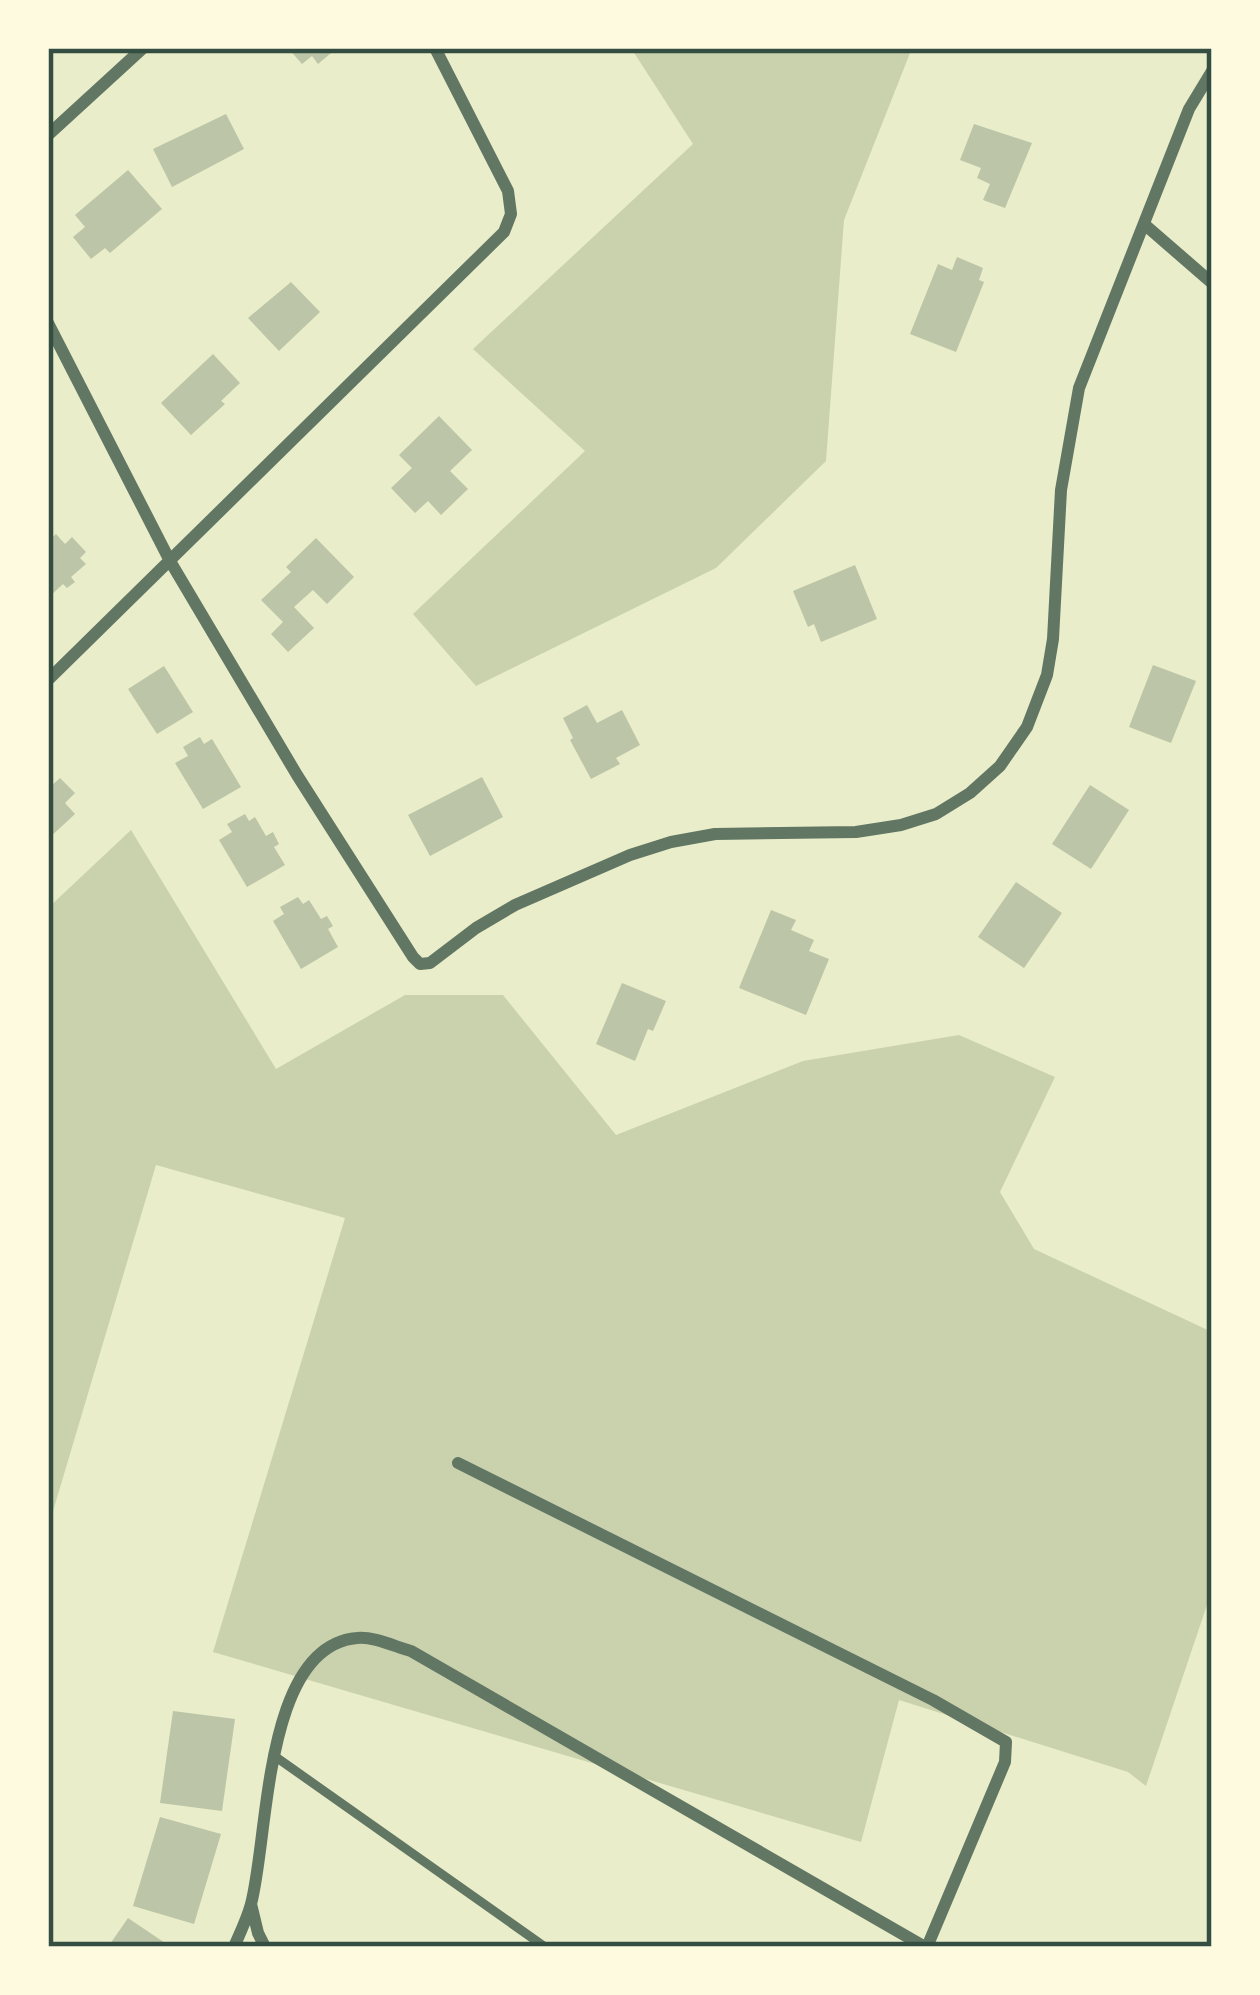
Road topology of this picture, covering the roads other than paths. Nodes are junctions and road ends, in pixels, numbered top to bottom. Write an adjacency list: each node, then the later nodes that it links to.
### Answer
1 (143, 48): 4 (street)
2 (435, 48): 8 (street)
3 (1212, 71): 5 (street)
4 (48, 135)
5 (1144, 224): 6 (street); 8 (street)
6 (1212, 283)
7 (48, 323): 8 (street)
8 (170, 561): 9 (street)
9 (48, 680)
10 (458, 1462): 16 (street)
11 (272, 1755): 12 (street); 15 (lane); 16 (street)
12 (251, 1904): 13 (street); 14 (street)
13 (234, 1947)
14 (265, 1947)
15 (545, 1947)
16 (926, 1947)

